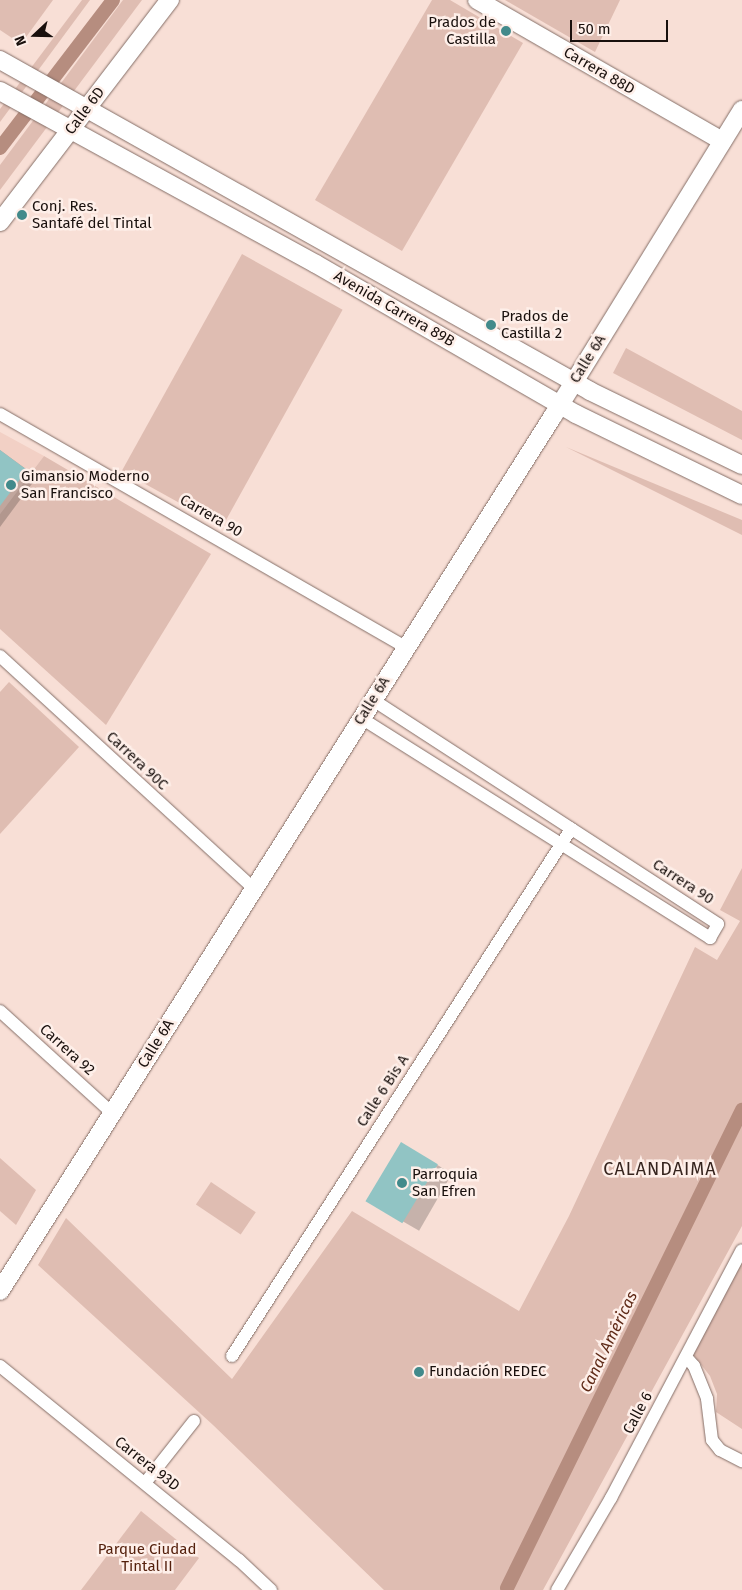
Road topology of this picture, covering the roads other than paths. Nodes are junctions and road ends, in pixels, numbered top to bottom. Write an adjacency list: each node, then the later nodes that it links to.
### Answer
1 (170, 0): 5 (street, Calle 6D)
2 (477, 0): 8 (street, Carrera 88D)
3 (0, 60): 5 (street, Avenida Carrera 89B)
4 (6, 94): 7 (street, Avenida Carrera 89B)
5 (86, 109): 7 (street, Calle 6D); 10 (street, Avenida Carrera 89B)
6 (742, 110): 8 (street, Calle 6A)
7 (70, 130): 9 (street, Calle 6D); 11 (street, Avenida Carrera 89B)
8 (722, 141): 10 (street, Calle 6A)
9 (0, 222)
10 (574, 382): 11 (street, Calle 6A); 13 (street, Avenida Carrera 89B)
11 (560, 404): 14 (street, Avenida Carrera 89B); 15 (street, Calle 6A)
12 (0, 414): 15 (street, Carrera 90)
13 (742, 465)
14 (742, 495)
15 (406, 647): 17 (street, Calle 6A)
16 (0, 656): 21 (street, Carrera 90C)
17 (373, 700): 18 (street, Calle 6A); 19 (street, Carrera 90)
18 (362, 718): 20 (street, Carrera 90); 21 (street, Calle 6A)
19 (572, 829): 20 (street, Calle 6 Bis A); 20 (street, Carrera 90)
20 (562, 844): 26 (street, Calle 6 Bis A)
21 (254, 889): 23 (street, Calle 6A)
22 (0, 1011): 23 (street, Carrera 92)
23 (112, 1113): 25 (street, Calle 6A)
24 (742, 1250): 27 (street, Calle 6)
25 (0, 1291)
26 (232, 1356)
27 (686, 1357): 30 (street); 33 (street, Calle 6)
28 (0, 1366): 31 (street, Carrera 93D)
29 (194, 1421): 31 (street)
30 (742, 1461)
31 (145, 1483): 32 (street, Carrera 93D)
32 (271, 1590)
33 (557, 1590)

